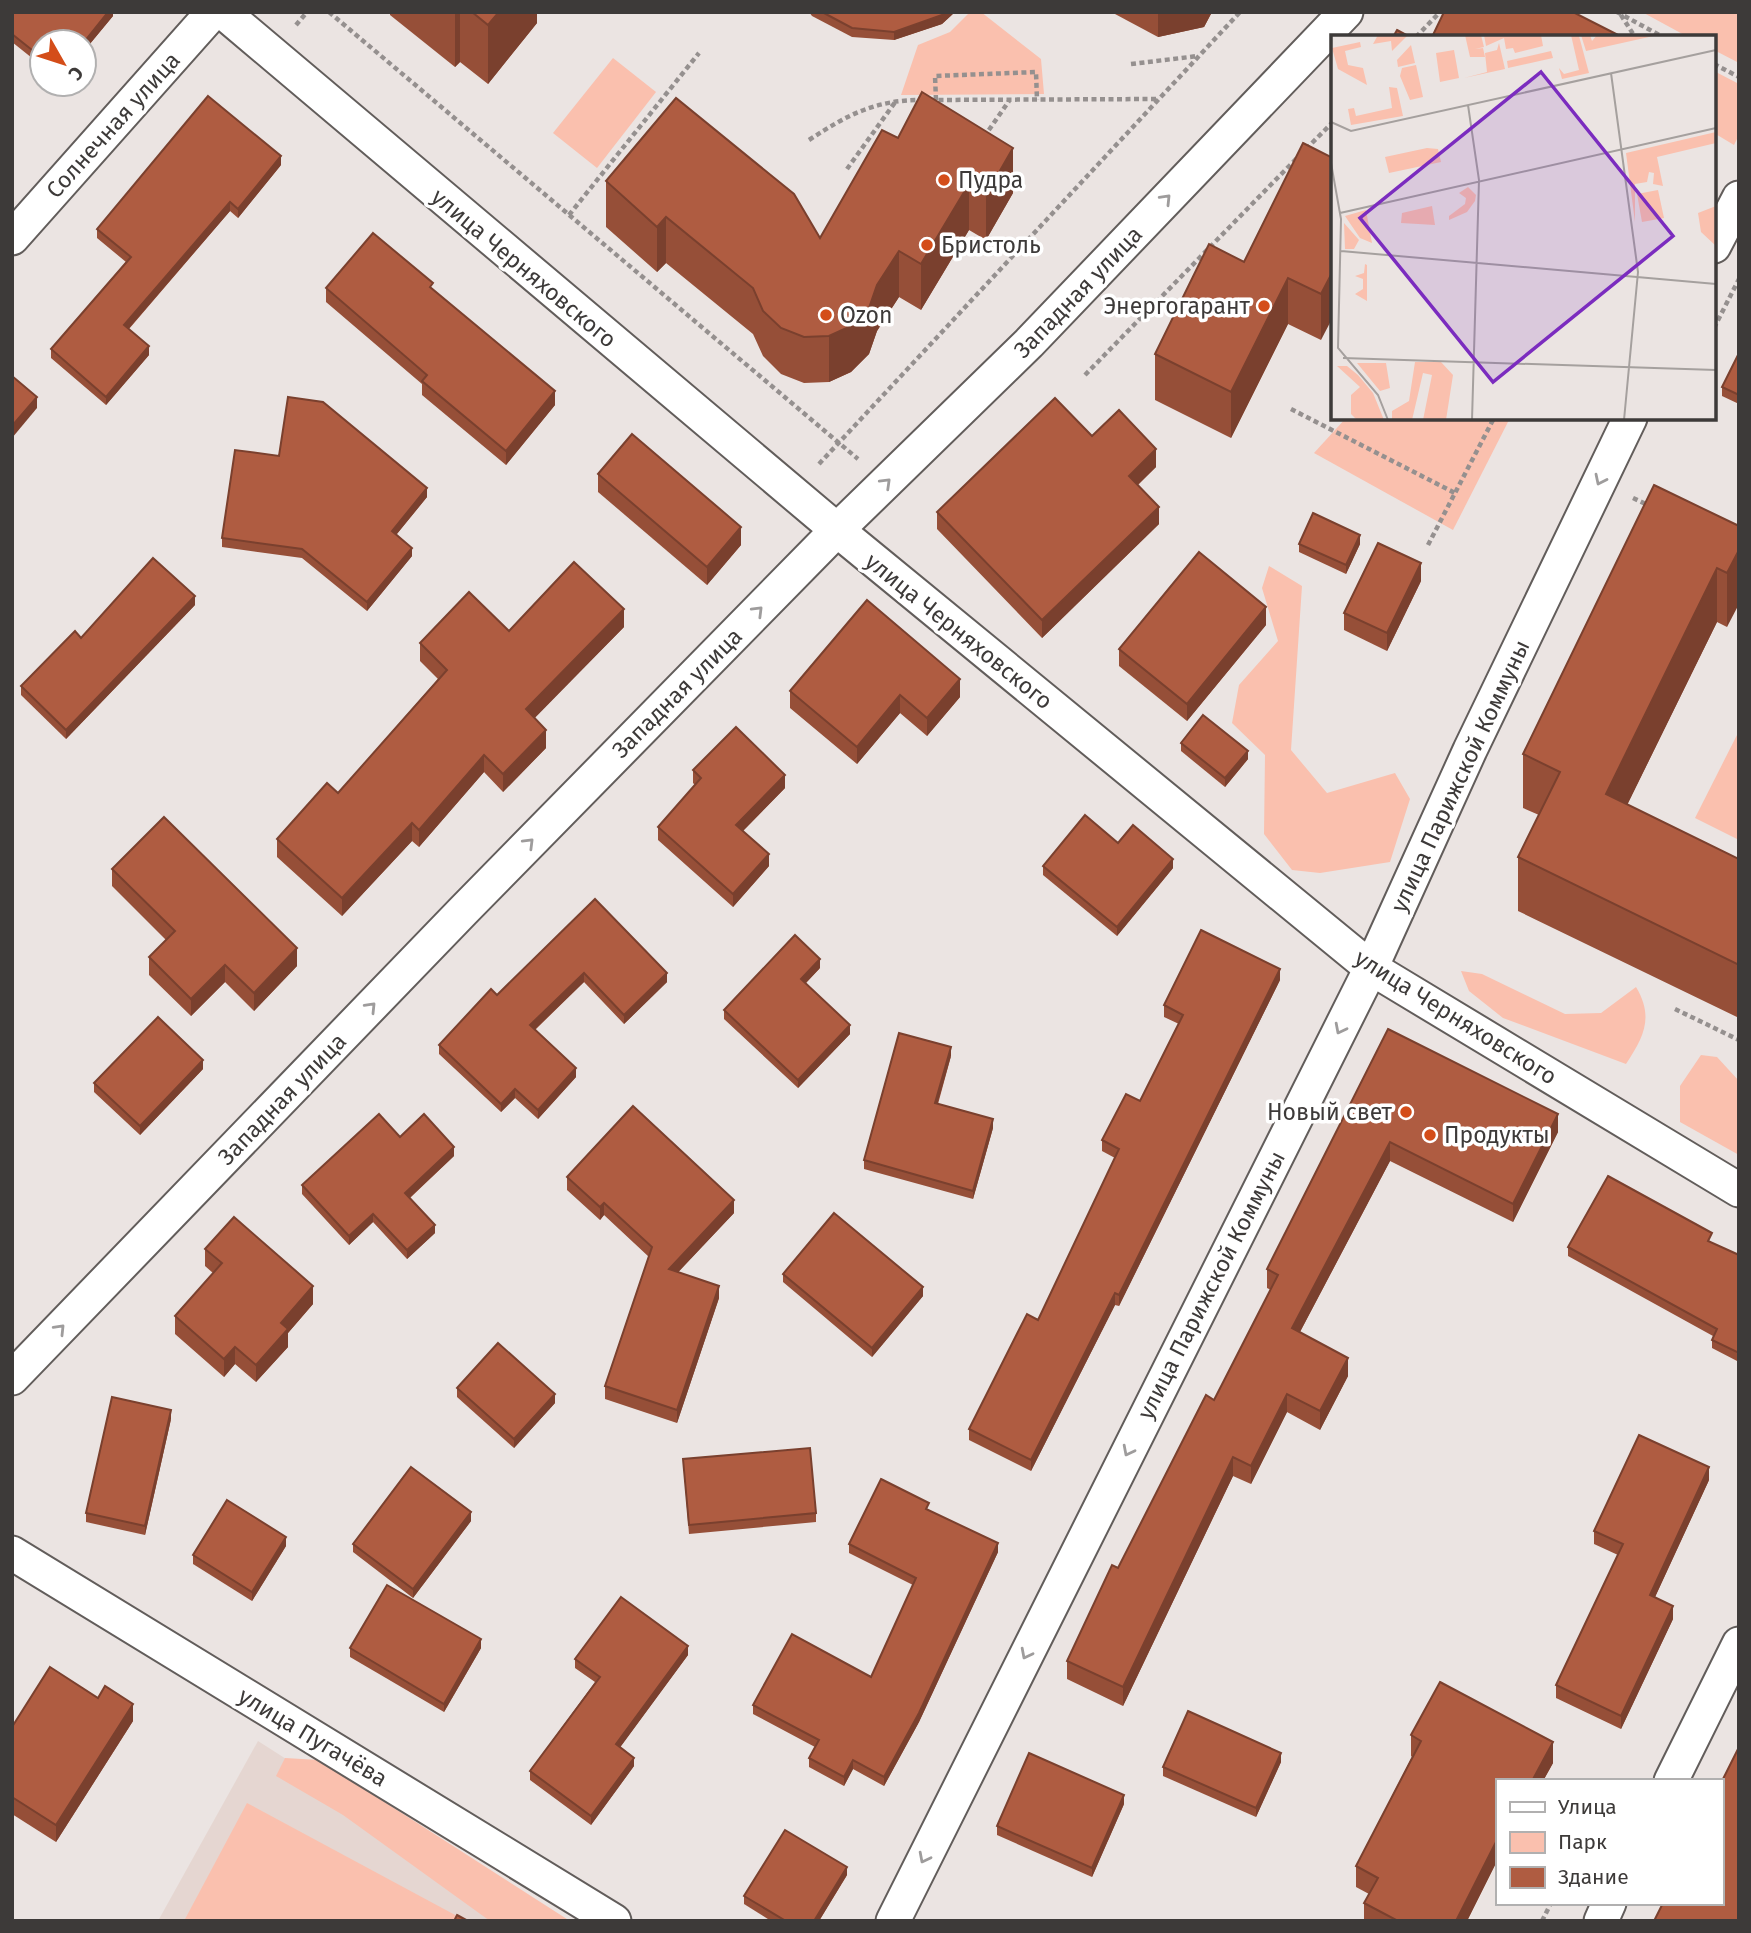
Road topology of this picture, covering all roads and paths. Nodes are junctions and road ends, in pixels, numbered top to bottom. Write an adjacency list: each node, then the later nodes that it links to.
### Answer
1 (213, 12): 27 (street, Солнечная улица)
2 (223, 12): 38 (street, улица Черняховского)
3 (329, 12): 26 (path)
4 (1240, 12): 12 (path)
5 (1346, 12): 37 (street, Западная улица, one-way to 5)
6 (1440, 12): 8 (path)
7 (1619, 13): 9 (path); 10 (path)
8 (1418, 35)
9 (1634, 35)
10 (1660, 35)
11 (699, 54): 26 (path)
12 (1199, 56): 13 (path); 16 (path)
13 (1131, 64)
14 (1716, 65): 15 (path)
15 (1739, 77)
16 (1158, 99): 20 (path); 35 (path)
17 (897, 100): 18 (path); 22 (path); 24 (path)
18 (936, 100): 19 (path); 20 (path)
19 (1009, 100): 20 (path); 23 (path)
20 (1037, 100)
21 (1331, 124): 31 (path)
22 (810, 140)
23 (979, 144)
24 (847, 169)
25 (1739, 198): 28 (street)
26 (569, 215): 35 (path)
27 (12, 237)
28 (1716, 242)
29 (1739, 279): 30 (path)
30 (1716, 324)
31 (1085, 375)
32 (1291, 409): 39 (path)
33 (1493, 420): 39 (path)
34 (1629, 420): 36 (street, улица Парижской Коммуны, one-way to 36)
35 (839, 443): 37 (path); 38 (path)
36 (1600, 481): 40 (path); 43 (street, улица Парижской Коммуны)
37 (886, 483): 41 (street, Западная улица)
38 (792, 493): 41 (street, улица Черняховского)
39 (1455, 493): 42 (path)
40 (1653, 508)
41 (837, 530): 43 (street, улица Черняховского); 47 (street, Западная улица, one-way to 41)
42 (1428, 545)
43 (1371, 968): 46 (street, улица Черняховского); 54 (street, улица Парижской Коммуны, one-way to 54)
44 (1675, 1009): 45 (path)
45 (1739, 1040)
46 (1739, 1190)
47 (12, 1378)
48 (12, 1553): 53 (street, улица Пугачёва)
49 (1739, 1644): 50 (street)
50 (1672, 1779)
51 (1550, 1905): 55 (path)
52 (1608, 1905): 56 (street)
53 (614, 1921)
54 (893, 1921)
55 (1542, 1921)
56 (1601, 1921)

